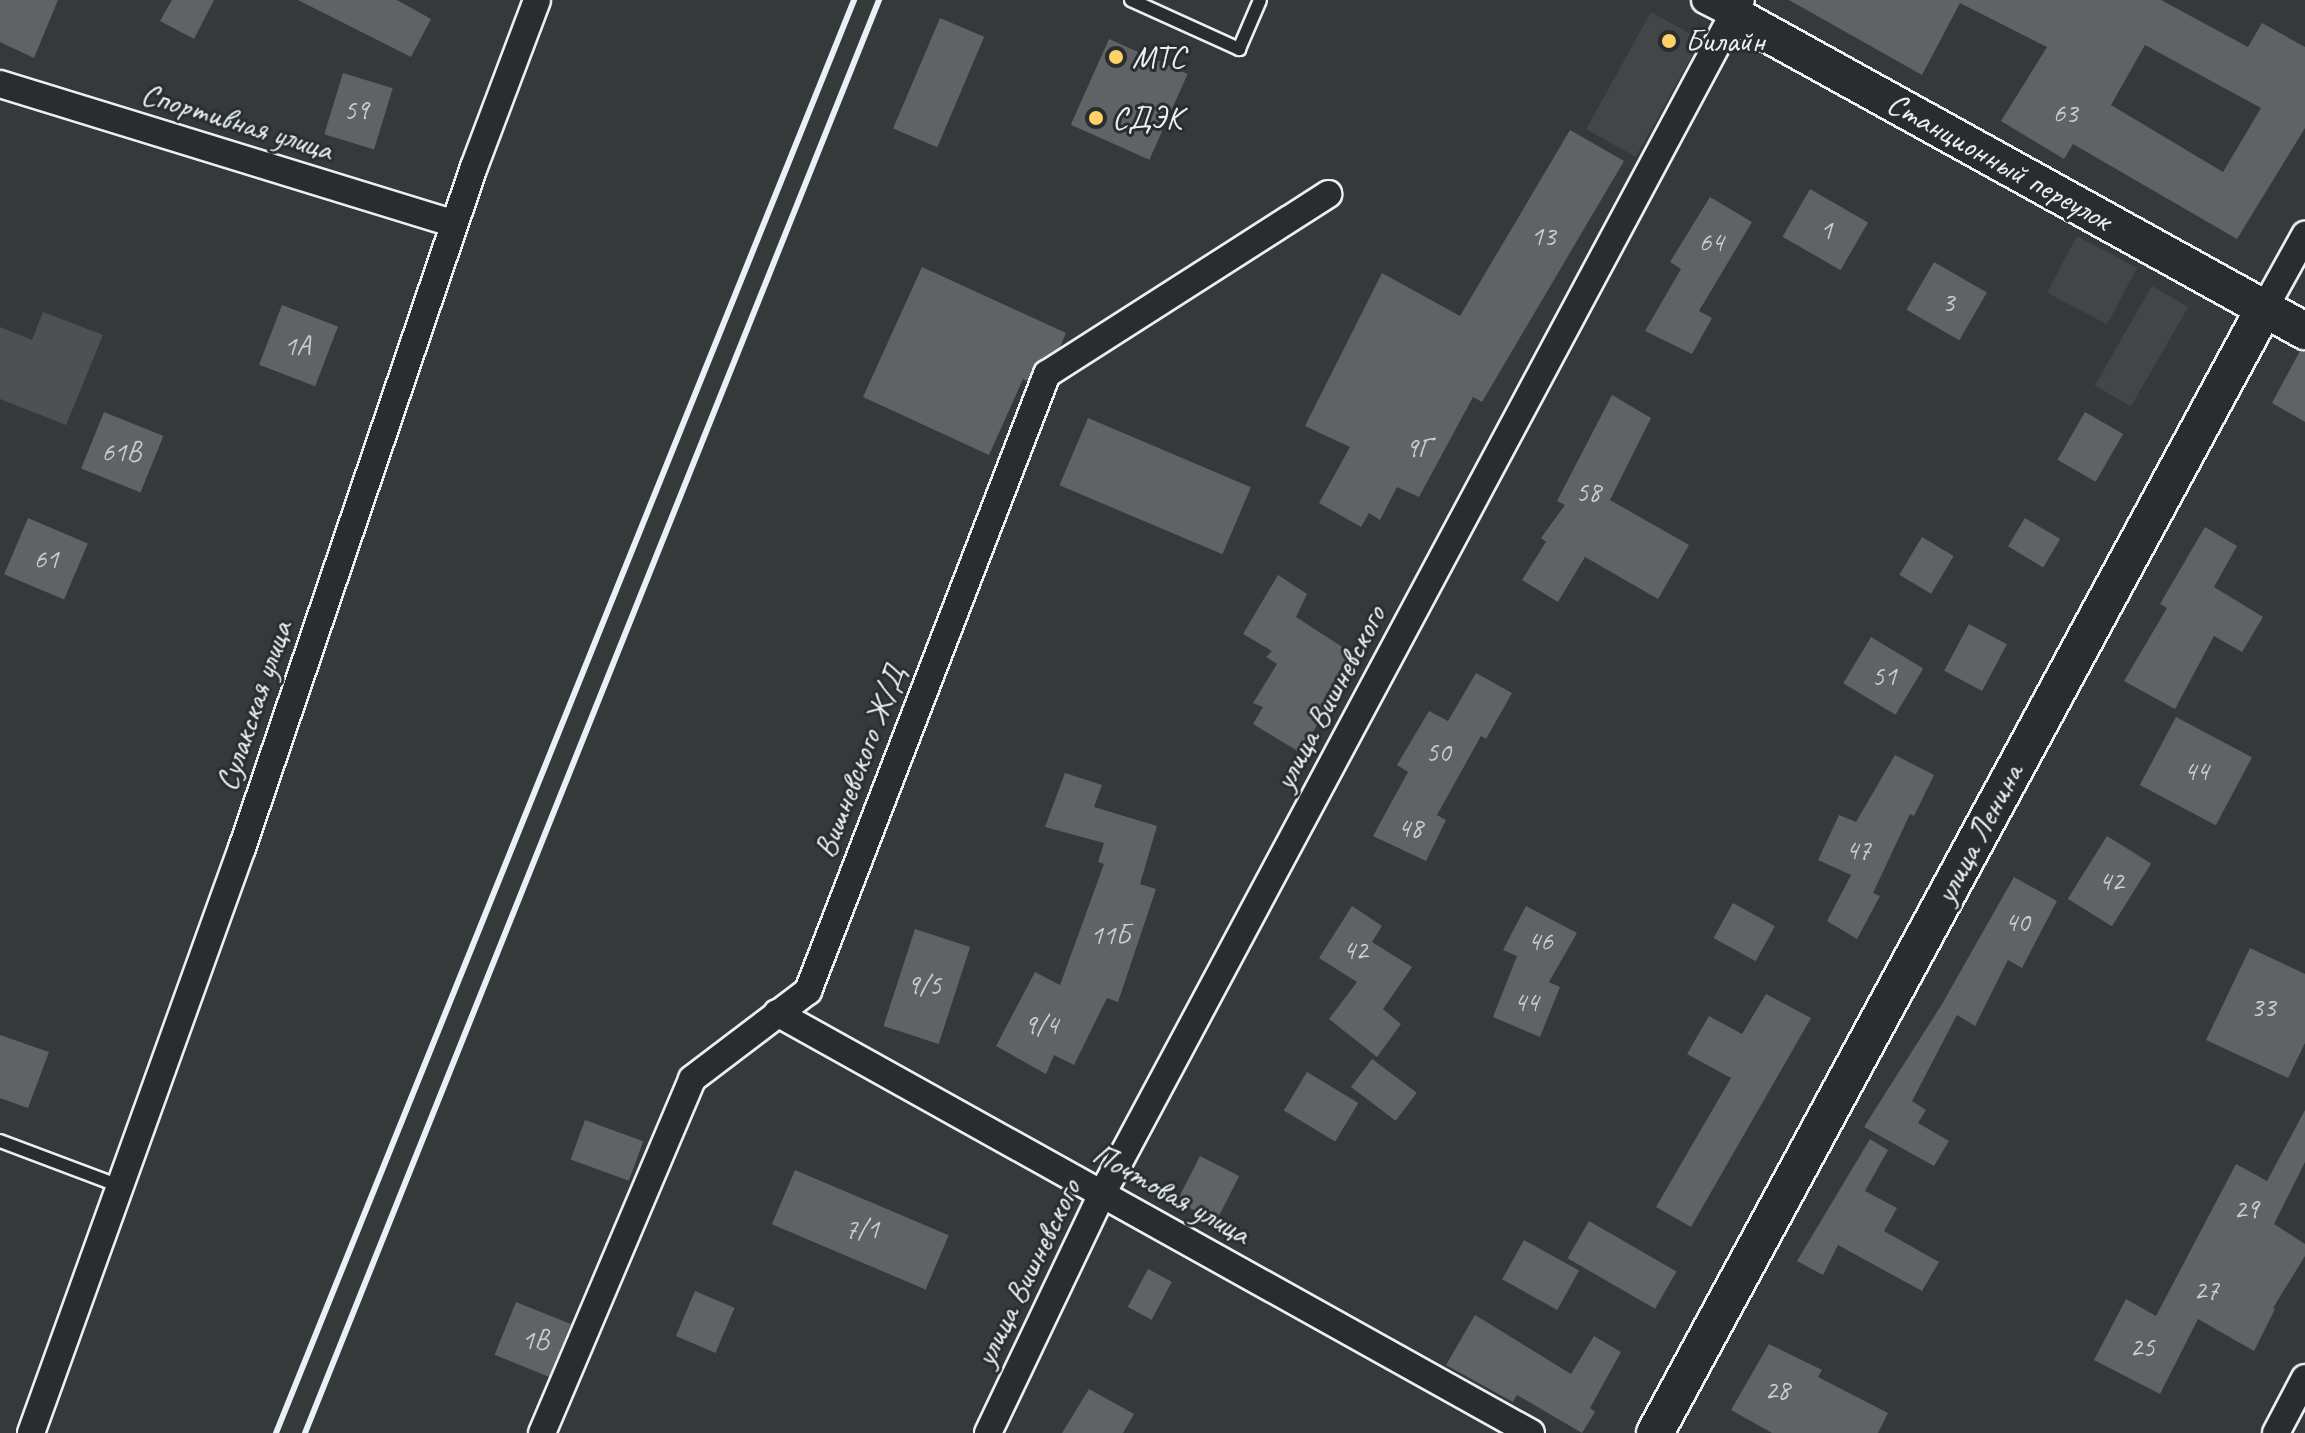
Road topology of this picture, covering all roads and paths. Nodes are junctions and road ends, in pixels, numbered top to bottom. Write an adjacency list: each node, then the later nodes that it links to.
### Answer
1 (537, 0): 7 (street, Сулакская улица)
2 (1131, 0): 3 (lane)
3 (1260, 0)
4 (1727, 5): 9 (street, Станционный переулок); 14 (street, улица Вишневского)
5 (0, 84): 7 (street, Спортивная улица)
6 (1328, 194): 11 (street, Вишневского Ж/Д)
7 (454, 224): 13 (street, Сулакская улица)
8 (2305, 235): 9 (street, улица Ленина)
9 (2264, 309): 10 (street, Станционный переулок); 20 (street, улица Ленина)
10 (2305, 331)
11 (777, 1013): 14 (street, Почтовая улица); 17 (street, Вишневского Ж/Д)
12 (0, 1141): 13 (lane)
13 (120, 1186): 16 (street, Сулакская улица)
14 (1102, 1194): 18 (street, улица Вишневского); 19 (street, Почтовая улица)
15 (2305, 1378): 21 (street)
16 (31, 1433)
17 (542, 1433)
18 (988, 1433)
19 (1531, 1433)
20 (1655, 1433)
21 (2276, 1433)

